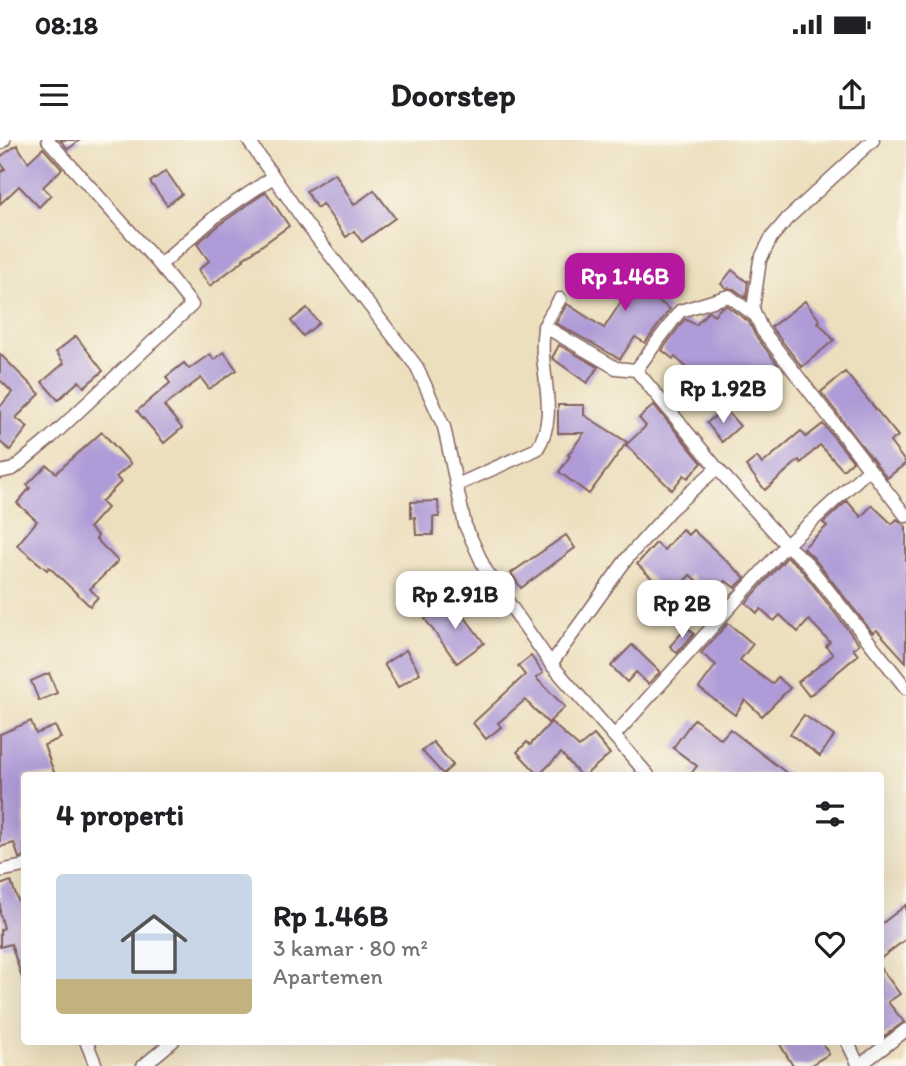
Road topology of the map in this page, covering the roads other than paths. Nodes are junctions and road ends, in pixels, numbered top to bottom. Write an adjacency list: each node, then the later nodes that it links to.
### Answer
1 (48, 140): 5 (street)
2 (248, 140): 4 (street)
3 (873, 140): 7 (street)
4 (273, 177): 5 (street); 13 (street)
5 (160, 265): 12 (street)
6 (560, 299): 8 (street)
7 (753, 314): 9 (street); 11 (street)
8 (544, 326): 9 (street); 13 (street)
9 (636, 370): 10 (street)
10 (717, 468): 15 (street); 16 (street)
11 (868, 470): 14 (street); 15 (street)
12 (0, 472)
13 (457, 485): 16 (street)
14 (906, 516)
15 (786, 545): 17 (street); 18 (street)
16 (551, 664): 18 (street)
17 (906, 688)
18 (614, 736): 19 (street)
19 (645, 772)
20 (21, 870): 21 (street)
21 (0, 871)
22 (906, 1030): 28 (street)
23 (88, 1045): 26 (street)
24 (168, 1045): 27 (street)
25 (849, 1045): 28 (street)
26 (96, 1066)
27 (143, 1066)
28 (859, 1066)

